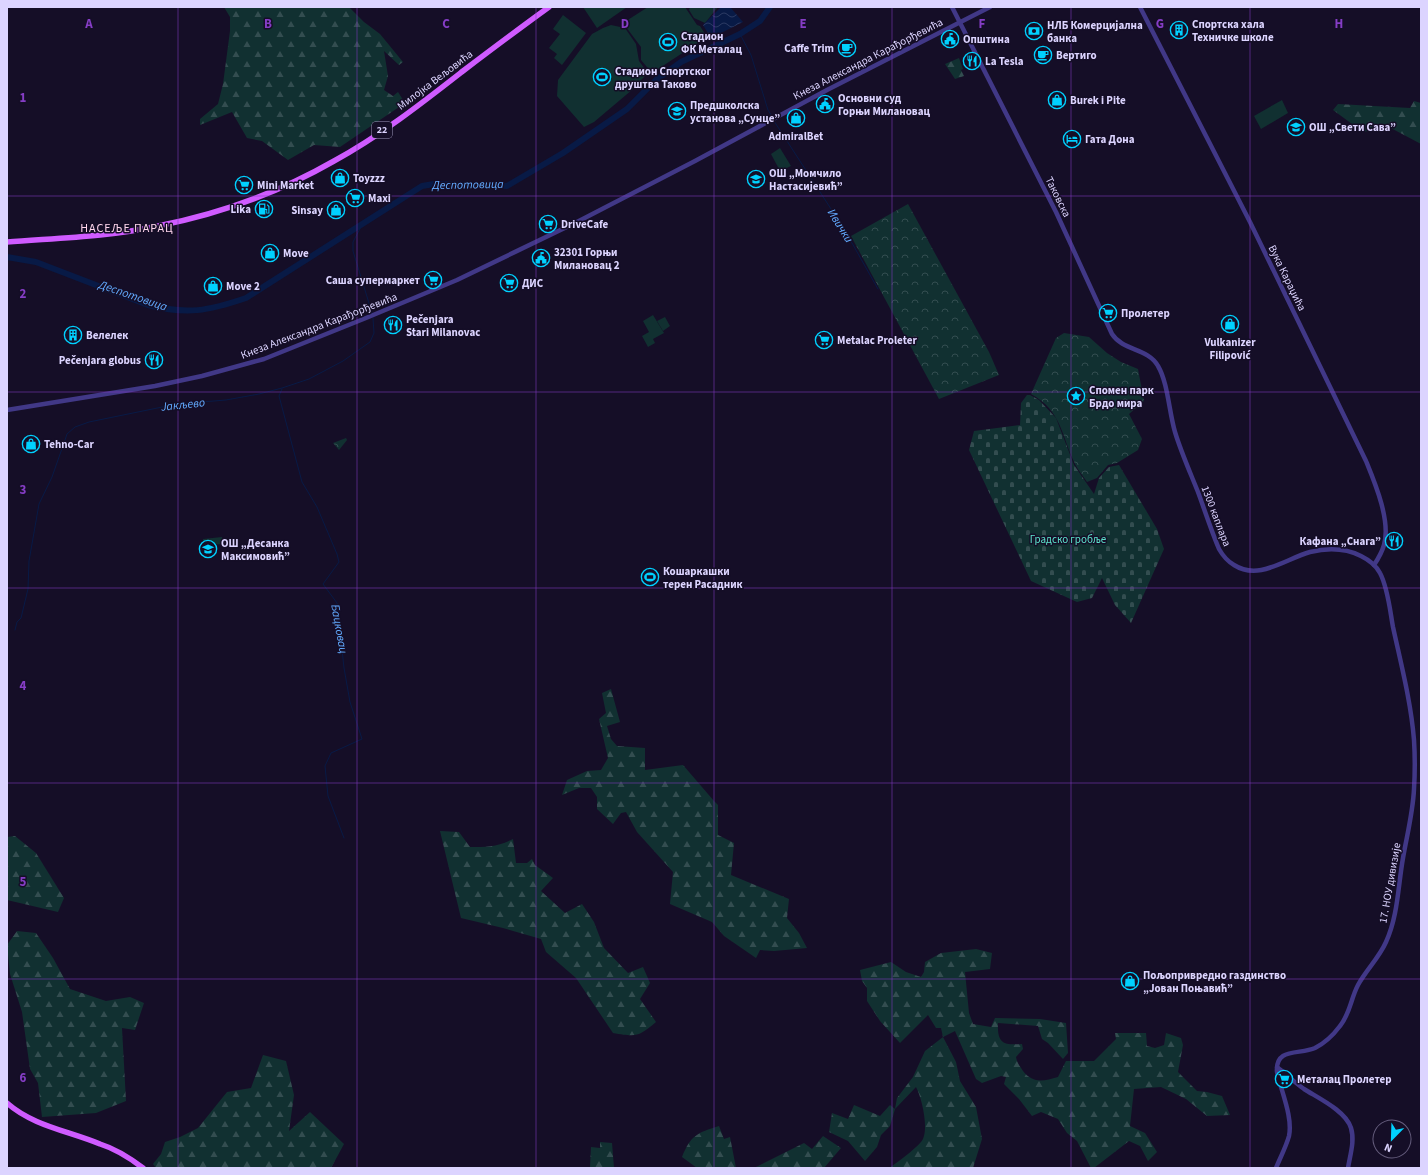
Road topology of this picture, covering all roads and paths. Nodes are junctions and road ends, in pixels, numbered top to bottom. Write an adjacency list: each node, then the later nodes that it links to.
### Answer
1 (548, 7): 6 (main road, Милојка Вељовића / 22)
2 (952, 7): 5 (street, Таковска)
3 (990, 7): 5 (street, Кнеза Александра Карађорђевића)
4 (1140, 7): 9 (street, Вука Караџића)
5 (959, 22): 7 (street, Таковска); 8 (street, Кнеза Александра Карађорђевића)
6 (7, 242)
7 (1156, 363): 9 (street, 1300 каплара)
8 (7, 410)
9 (1374, 565): 10 (street, 1300 каплара)
10 (1380, 572): 11 (street, 17. НОУ дивизије)
11 (1277, 1067): 14 (street); 15 (street)
12 (7, 1103): 13 (main road)
13 (143, 1168)
14 (1276, 1168)
15 (1348, 1168)

